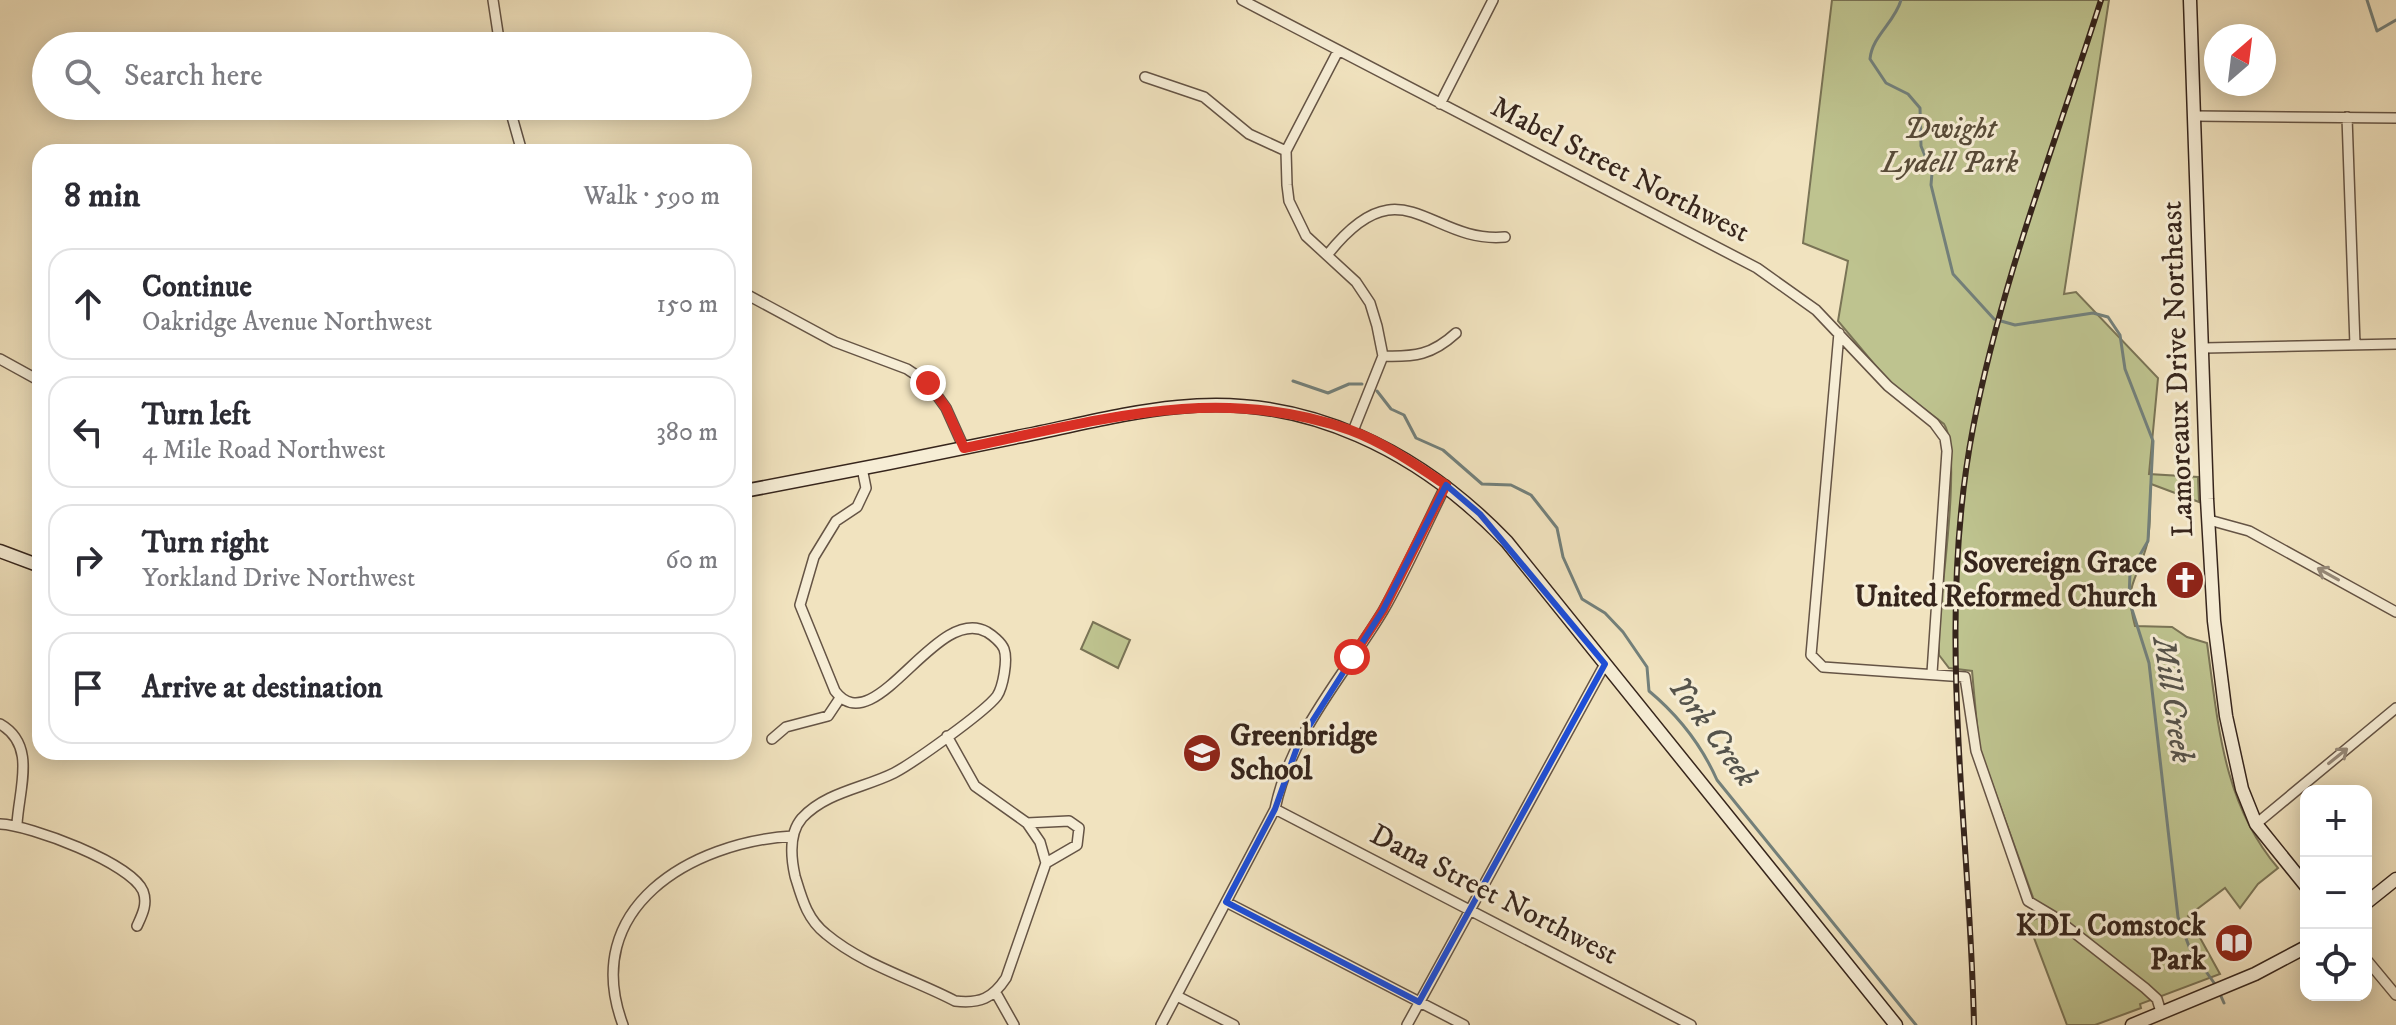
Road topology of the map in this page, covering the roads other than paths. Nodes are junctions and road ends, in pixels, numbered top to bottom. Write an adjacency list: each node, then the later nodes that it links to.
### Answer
1 (493, 0): 5 (street)
2 (1242, 0): 6 (street, Mabel Street Northwest)
3 (1493, 0): 8 (street)
4 (2190, 0): 9 (main road, Lamoreaux Drive Northeast)
5 (498, 32)
6 (1338, 51): 8 (street, Mabel Street Northwest); 14 (street)
7 (1145, 77): 14 (street)
8 (1440, 104): 19 (street, Mabel Street Northwest)
9 (2195, 116): 10 (street); 22 (main road, Lamoreaux Drive Northeast)
10 (2347, 117): 11 (street); 21 (street)
11 (2396, 118)
12 (513, 120): 13 (street)
13 (520, 144)
14 (1286, 151): 16 (street)
15 (1505, 237): 16 (street)
16 (1328, 254): 23 (street)
17 (752, 297): 27 (street)
18 (1456, 333): 23 (street)
19 (1839, 333): 36 (street, Mabel Street Northwest); 36 (street)
20 (2396, 344): 21 (street)
21 (2355, 345): 22 (street)
22 (2204, 348): 31 (main road, Lamoreaux Drive Northeast)
23 (1383, 356): 26 (street)
24 (0, 359): 25 (street)
25 (32, 377)
26 (1353, 431): 27 (main road); 29 (main road)
27 (964, 448): 28 (main road)
28 (862, 468): 30 (main road); 37 (street)
29 (1446, 485): 35 (main road); 42 (street)
30 (752, 489)
31 (2209, 520): 34 (street, one-way to 31); 46 (main road, Lamoreaux Drive Northeast)
32 (0, 551): 33 (main road)
33 (32, 563)
34 (2396, 612)
35 (1605, 664): 53 (street); 69 (main road)
36 (1932, 673): 61 (street)
37 (840, 698): 40 (street); 41 (street)
38 (2396, 708): 46 (street, one-way to 38)
39 (0, 724): 45 (street)
40 (947, 736): 43 (street); 47 (street)
41 (772, 739)
42 (1275, 809): 52 (street); 53 (street, Dana Street Northwest)
43 (1027, 823): 48 (street); 48 (street)
44 (0, 824): 45 (street)
45 (17, 824): 54 (street)
46 (2256, 824): 49 (main road, Lamoreaux Drive Northeast)
47 (793, 836): 57 (street); 62 (street)
48 (1046, 863): 57 (street)
49 (2300, 879)
50 (2396, 879): 51 (main road)
51 (2372, 898)
52 (1226, 902): 59 (street); 60 (street)
53 (1469, 909): 60 (street); 68 (street, Dana Street Northwest)
54 (137, 926)
55 (2300, 950): 61 (main road)
56 (2372, 966): 58 (street)
57 (996, 993): 63 (street)
58 (2396, 995)
59 (1177, 996): 64 (street); 65 (street)
60 (1419, 1002): 66 (street); 67 (street)
61 (2161, 1012): 70 (main road)
62 (623, 1025)
63 (1014, 1025)
64 (1161, 1025)
65 (1234, 1025)
66 (1407, 1025)
67 (1464, 1025)
68 (1691, 1025)
69 (1896, 1025)
70 (2132, 1025)

